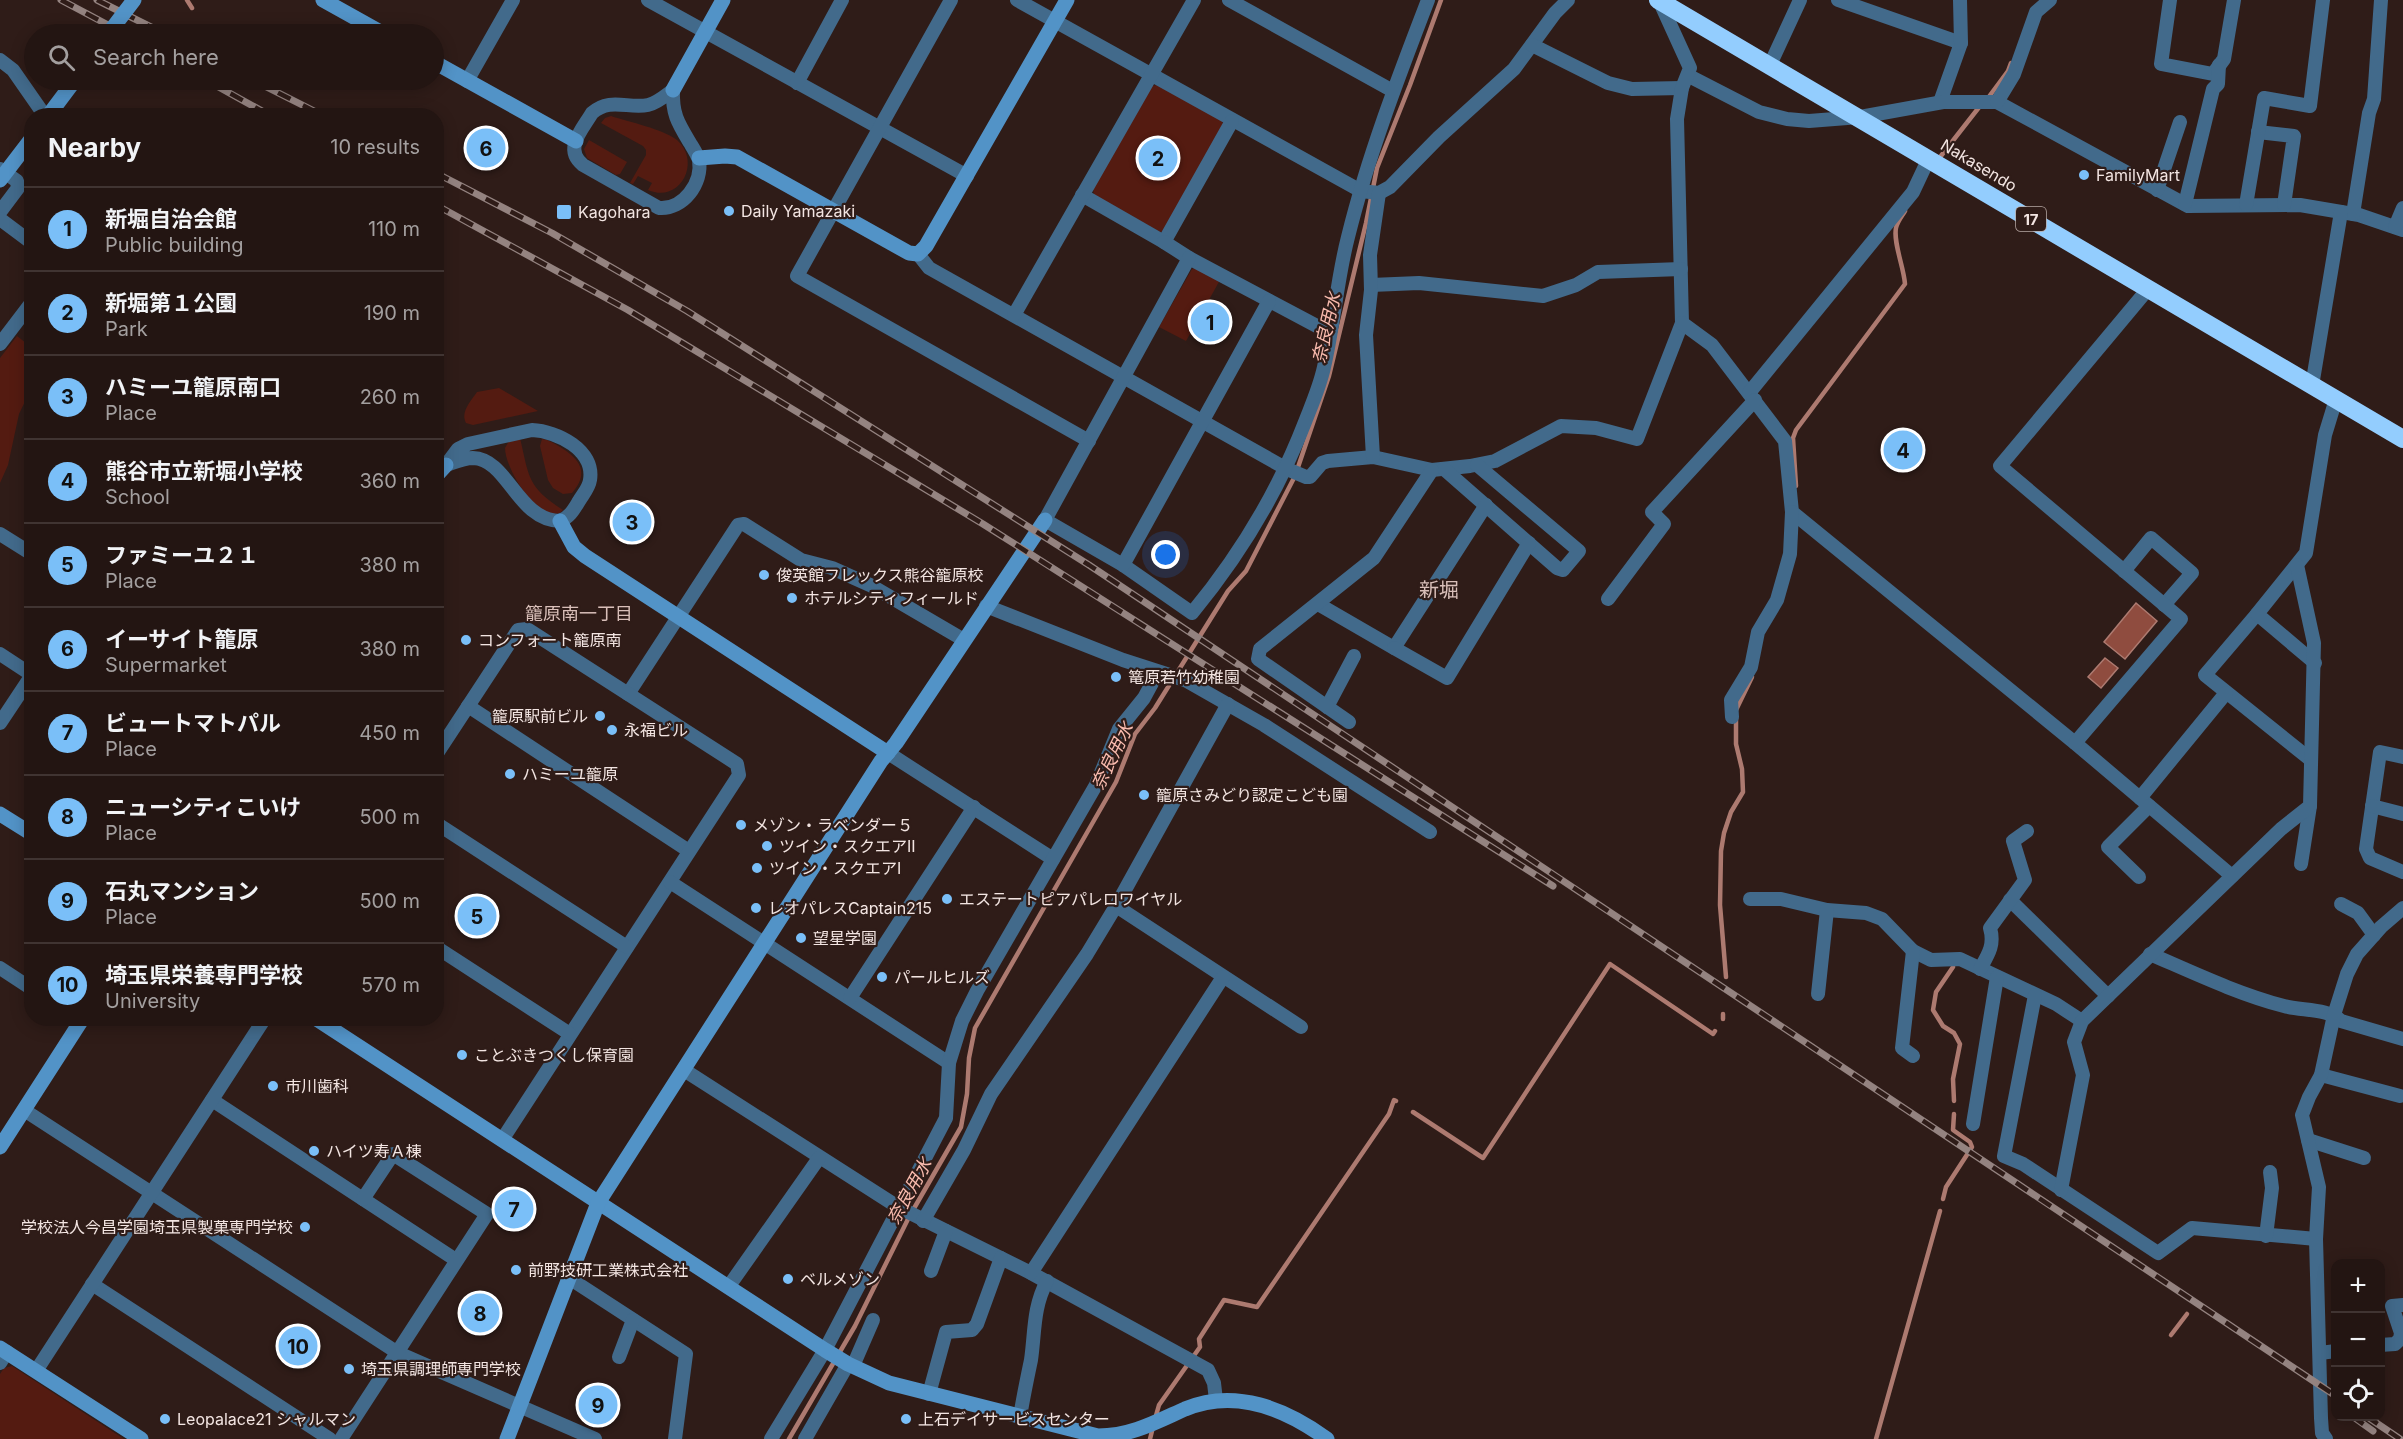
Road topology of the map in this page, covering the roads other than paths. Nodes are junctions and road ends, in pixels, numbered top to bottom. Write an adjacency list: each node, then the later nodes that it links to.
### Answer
1 (134, 0): 25 (street, bridge)
2 (323, 0): 26 (street)
3 (513, 0): 35 (street)
4 (648, 0): 27 (street)
5 (723, 0): 27 (street)
6 (842, 0): 36 (street)
7 (951, 0): 50 (street)
8 (1017, 0): 24 (street)
9 (1067, 0): 24 (street)
10 (1194, 0): 34 (street)
11 (1229, 0): 42 (street)
12 (1428, 0): 42 (street)
13 (1568, 0): 29 (street)
14 (1658, 0): 31 (highway, Nakasendo / 17); 37 (street)
15 (1800, 0): 31 (street)
16 (1838, 0): 23 (street)
17 (1960, 0): 28 (street)
18 (2050, 0): 44 (street)
19 (2170, 0): 32 (street)
20 (2234, 0): 32 (street)
21 (2323, 0): 51 (street)
22 (2381, 0): 68 (street)
23 (1865, 4): 28 (street)
24 (1055, 22): 34 (street); 57 (street)
25 (116, 24)
26 (366, 24)
27 (705, 32): 36 (street); 41 (street)
28 (1961, 43): 43 (street)
29 (1532, 45): 37 (street); 60 (street)
30 (0, 60): 38 (street)
31 (1770, 65): 47 (highway, Nakasendo / 17)
32 (2219, 65): 62 (street)
33 (444, 68): 35 (street)
34 (1150, 75): 48 (street); 61 (street)
35 (467, 81): 52 (street)
36 (797, 82): 50 (street)
37 (1685, 82): 47 (street); 75 (street)
38 (24, 85)
39 (28, 90): 45 (street)
40 (67, 90): 46 (street)
41 (673, 90): 52 (street); 54 (street)
42 (1393, 91): 59 (street)
43 (1940, 102): 44 (street); 47 (street)
44 (1997, 102): 58 (street)
45 (40, 108)
46 (52, 108)
47 (1860, 117): 55 (highway, Nakasendo / 17)
48 (1232, 121): 59 (street); 72 (street)
49 (2180, 122): 58 (street)
50 (879, 128): 57 (street); 66 (street)
51 (2258, 132): 63 (street); 64 (street)
52 (576, 141): 54 (street)
53 (24, 146): 56 (street, bridge)
54 (699, 158): 66 (street)
55 (1929, 158): 77 (highway, Nakasendo / 17); 86 (street)
56 (1, 174): 67 (street)
57 (967, 176): 73 (street)
58 (2157, 189): 62 (street)
59 (1361, 191): 60 (street); 82 (street)
60 (1379, 193): 76 (street)
61 (1082, 195): 72 (street); 79 (street)
62 (2185, 204): 63 (street)
63 (2246, 205): 64 (street)
64 (2284, 205): 68 (street)
65 (2403, 208): 70 (street)
66 (834, 211): 73 (street); 90 (street)
67 (0, 212)
68 (2347, 213): 70 (street); 85 (street)
69 (0, 219): 71 (street)
70 (2399, 228)
71 (24, 237)
72 (1164, 242): 74 (street)
73 (918, 254): 79 (street)
74 (1189, 258): 78 (street); 84 (street)
75 (1681, 269): 76 (street); 81 (street)
76 (1371, 285): 91 (street)
77 (2148, 289): 85 (highway, Nakasendo / 17); 106 (street)
78 (1269, 301): 82 (street); 88 (street)
79 (1014, 315): 84 (street)
80 (24, 316): 83 (street)
81 (1682, 323): 86 (street); 92 (street)
82 (1330, 333): 96 (street)
83 (0, 344)
84 (1124, 377): 88 (street); 90 (street)
85 (2313, 386): 87 (highway, Nakasendo / 17)
86 (1752, 397): 98 (street); 107 (street)
87 (2336, 399): 89 (highway, Nakasendo / 17); 105 (street)
88 (1202, 420): 96 (street); 104 (street)
89 (2403, 439)
90 (1089, 441): 99 (street)
91 (1373, 458): 95 (street); 96 (street)
92 (1477, 465): 95 (street); 102 (street)
93 (444, 466): 100 (street)
94 (444, 469): 100 (street)
95 (1438, 470): 97 (street); 108 (street)
96 (1294, 472): 104 (street)
97 (1486, 505): 102 (street); 114 (street)
98 (1792, 512): 126 (street); 130 (street)
99 (1045, 520): 104 (street); 110 (street)
100 (560, 521): 112 (street)
101 (0, 534): 103 (street)
102 (1528, 543): 114 (street)
103 (24, 549)
104 (1123, 565)
105 (2297, 565): 111 (street); 117 (street)
106 (2124, 571): 109 (street); 109 (street)
107 (1608, 599)
108 (1318, 604): 114 (street); 125 (street)
109 (2164, 605): 130 (street)
110 (986, 606): 113 (street); 119 (street)
111 (2257, 614): 117 (street); 121 (street)
112 (678, 616): 113 (street); 122 (street); 131 (street)
113 (964, 640): 131 (street)
114 (1394, 648)
115 (0, 654): 118 (street)
116 (1354, 656): 125 (street)
117 (2315, 663): 133 (street)
118 (24, 670)
119 (1161, 673): 123 (street); 145 (street)
120 (24, 687): 128 (street)
121 (2226, 693): 133 (street); 134 (street)
122 (628, 694): 124 (street); 144 (street)
123 (1228, 704): 143 (street); 154 (street)
124 (468, 706): 129 (street); 144 (street)
125 (1327, 707): 127 (street)
126 (1732, 717)
127 (1349, 722)
128 (0, 723)
129 (444, 743)
130 (2075, 743): 134 (street)
131 (888, 753): 136 (street); 158 (street)
132 (2403, 757): 135 (street)
133 (2311, 760): 137 (street)
134 (2144, 802): 148 (street); 149 (street)
135 (2372, 806): 139 (street); 147 (street)
136 (974, 807): 145 (street); 171 (street)
137 (2310, 807): 146 (street); 148 (street)
138 (0, 814): 141 (street)
139 (2403, 814)
140 (444, 828): 159 (street)
141 (24, 829)
142 (2027, 831): 152 (street)
143 (1430, 832)
144 (689, 851): 150 (street)
145 (1053, 859): 181 (street)
146 (2301, 864)
147 (2403, 872)
148 (2232, 876): 162 (street)
149 (2139, 877)
150 (670, 882): 158 (street); 159 (street)
151 (1750, 898): 156 (street)
152 (2010, 900): 164 (street); 170 (street)
153 (2341, 904): 157 (street)
154 (1116, 906): 165 (street); 199 (street)
155 (2403, 908): 157 (street)
156 (1827, 910): 160 (street); 168 (street)
157 (2374, 935): 172 (street)
158 (764, 942): 171 (street); 182 (street)
159 (627, 947): 178 (street)
160 (1913, 951): 164 (street); 180 (street)
161 (444, 952): 178 (street)
162 (2150, 954): 170 (street); 172 (street)
163 (0, 968): 167 (street)
164 (1980, 969): 166 (street)
165 (1223, 977): 177 (street); 206 (street)
166 (1997, 977): 169 (street); 187 (street)
167 (24, 984)
168 (1818, 994)
169 (2035, 995): 173 (street); 194 (street)
170 (2108, 996): 173 (street)
171 (850, 998): 181 (street)
172 (2334, 1015): 179 (street); 183 (street)
173 (2082, 1021): 194 (street)
174 (76, 1026): 186 (street)
175 (260, 1026): 185 (street)
176 (327, 1026): 188 (street)
177 (1300, 1027)
178 (570, 1034): 188 (street)
179 (2403, 1039)
180 (1913, 1056)
181 (949, 1062): 198 (street)
182 (684, 1070): 191 (street); 197 (street)
183 (2321, 1075): 184 (street); 189 (street)
184 (2400, 1096)
185 (212, 1100): 195 (street); 196 (street)
186 (24, 1110): 190 (street); 195 (street)
187 (1973, 1124)
188 (502, 1140): 197 (street)
189 (2308, 1140): 192 (street); 202 (street)
190 (0, 1147)
191 (819, 1158): 198 (street); 210 (street)
192 (2364, 1158)
193 (2270, 1172): 201 (street)
194 (2061, 1190): 201 (street)
195 (152, 1193): 209 (street); 217 (street)
196 (363, 1199): 204 (street); 204 (street)
197 (598, 1203): 207 (street); 210 (street)
198 (898, 1207): 199 (street); 215 (street)
199 (923, 1221): 200 (street)
200 (946, 1231): 203 (street); 205 (street)
201 (2266, 1236): 202 (street)
202 (2316, 1239): 218 (street)
203 (1001, 1258): 206 (street); 223 (street)
204 (456, 1260): 217 (street)
205 (931, 1271)
206 (1032, 1273): 208 (street)
207 (569, 1278): 212 (street); 225 (street)
208 (1047, 1281): 224 (street); 226 (street)
209 (92, 1284): 222 (street); 229 (street)
210 (729, 1286): 215 (street)
211 (2403, 1305): 214 (street)
212 (633, 1320): 220 (street); 233 (street)
213 (873, 1320): 221 (street)
214 (2385, 1345)
215 (825, 1350): 221 (street); 234 (street)
216 (2331, 1352): 218 (street)
217 (398, 1353): 225 (street); 230 (street)
218 (2320, 1353): 237 (street)
219 (2, 1355): 222 (street)
220 (619, 1357)
221 (851, 1365): 223 (street); 235 (street)
222 (36, 1371): 228 (street)
223 (929, 1394): 226 (street)
224 (1216, 1400): 227 (street); 236 (street)
225 (519, 1407): 231 (street); 232 (street)
226 (1020, 1417): 227 (street)
227 (1110, 1438)
228 (141, 1439)
229 (330, 1439)
230 (341, 1439)
231 (507, 1439)
232 (595, 1439)
233 (675, 1439)
234 (771, 1439)
235 (804, 1439)
236 (1328, 1439)
237 (2326, 1439)

